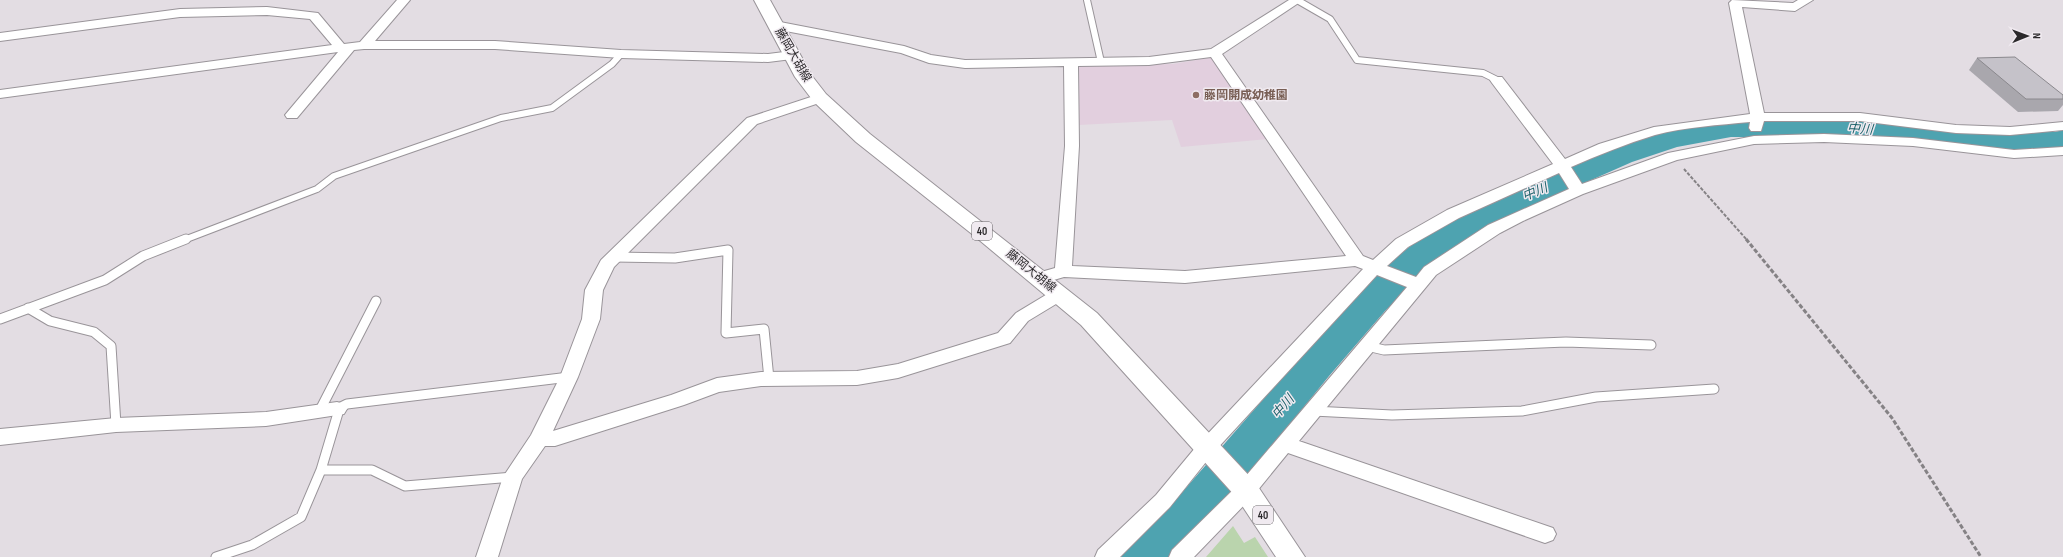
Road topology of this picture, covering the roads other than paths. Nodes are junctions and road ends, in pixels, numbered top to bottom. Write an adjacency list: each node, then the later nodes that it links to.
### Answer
1 (404, 0): 8 (street)
2 (762, 0): 6 (main road, 藤岡大胡線 / 40)
3 (1087, 0): 12 (lane)
4 (1297, 0): 9 (street); 14 (lane)
5 (1807, 0): 18 (street)
6 (775, 25): 11 (main road, 藤岡大胡線 / 40); 13 (street)
7 (0, 37): 8 (street)
8 (352, 46): 10 (street); 15 (street); 17 (street)
9 (1215, 53): 12 (street); 25 (street)
10 (620, 54): 11 (street); 32 (lane)
11 (792, 55): 16 (main road, 藤岡大胡線 / 40)
12 (1101, 62): 13 (street)
13 (1071, 63): 27 (street)
14 (1497, 80): 22 (street)
15 (0, 94)
16 (820, 98): 24 (street); 28 (main road, 藤岡大胡線 / 40)
17 (292, 115)
18 (1758, 117): 19 (street); 20 (street); 22 (street)
19 (2063, 126)
20 (1754, 140): 21 (street); 23 (street)
21 (2063, 151)
22 (1562, 165): 23 (street); 26 (street)
23 (1578, 191): 29 (street)
24 (614, 258): 36 (street); 37 (lane)
25 (1358, 260): 26 (street); 27 (street)
26 (1374, 268): 29 (street); 45 (street)
27 (1063, 272): 28 (street)
28 (1040, 278): 30 (main road, 藤岡大胡線 / 40)
29 (1420, 285): 35 (street)
30 (1060, 294): 37 (street); 45 (main road, 藤岡大胡線 / 40)
31 (376, 301): 39 (lane)
32 (28, 308): 33 (lane); 41 (lane)
33 (0, 319)
34 (1651, 345): 35 (lane)
35 (1366, 346): 40 (street)
36 (569, 377): 39 (lane); 43 (street)
37 (769, 379): 43 (street)
38 (1714, 389): 40 (lane)
39 (328, 410): 41 (street); 46 (lane)
40 (1312, 411): 44 (street)
41 (116, 425): 42 (street)
42 (0, 437)
43 (539, 439): 47 (street)
44 (1285, 444): 48 (street); 49 (street)
45 (1211, 451): 48 (main road, 藤岡大胡線 / 40); 52 (street)
46 (321, 470): 47 (lane); 50 (lane)
47 (513, 477): 51 (street)
48 (1239, 483): 53 (street); 54 (main road, 藤岡大胡線 / 40)
49 (1545, 534)
50 (216, 557)
51 (487, 557)
52 (1106, 557)
53 (1180, 557)
54 (1290, 557)

